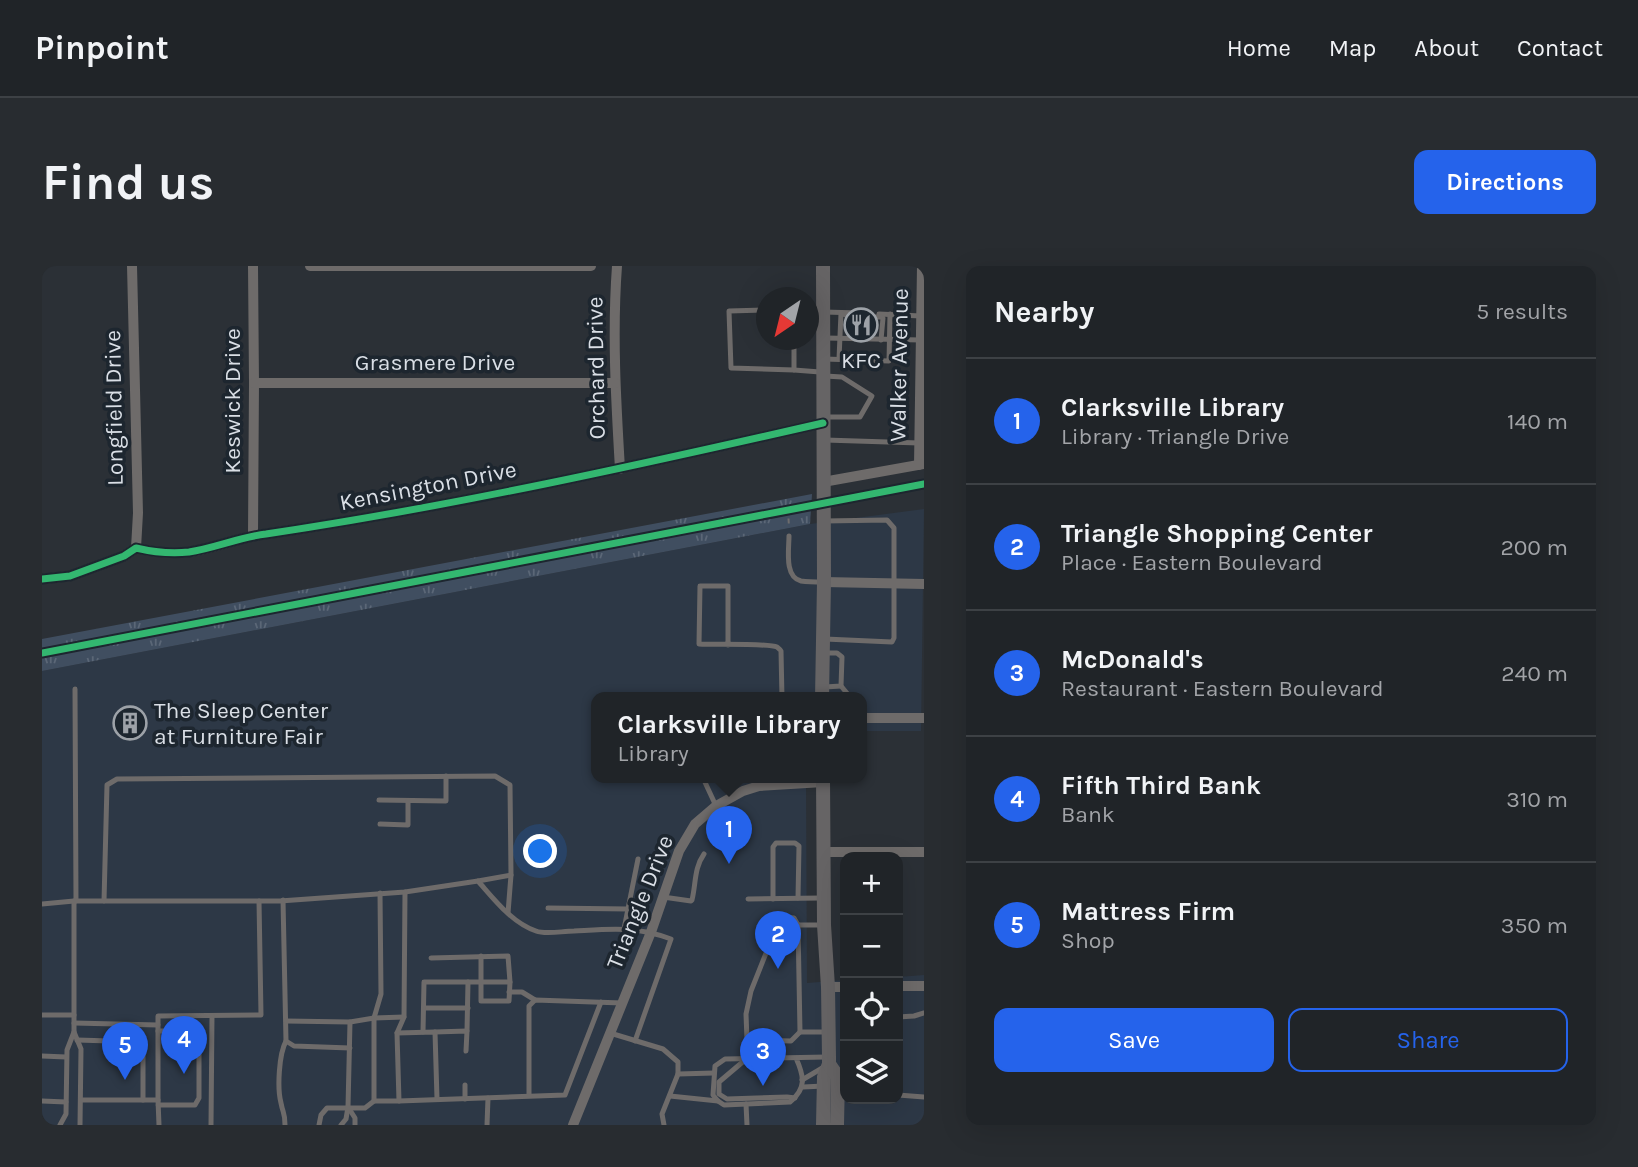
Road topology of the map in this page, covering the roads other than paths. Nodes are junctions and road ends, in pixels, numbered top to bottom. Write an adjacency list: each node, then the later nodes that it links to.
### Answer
1 (131, 266): 35 (street, Longfield Drive)
2 (253, 266): 24 (street, Keswick Drive)
3 (310, 266): 4 (street)
4 (591, 266)
5 (617, 266): 25 (street, Orchard Drive)
6 (823, 266): 9 (main road)
7 (922, 266): 12 (street, Walker Avenue)
8 (756, 310): 23 (lane)
9 (824, 312): 10 (lane); 13 (main road)
10 (841, 313): 11 (lane); 16 (lane); 17 (lane)
11 (890, 314): 12 (lane); 18 (lane)
12 (921, 316): 19 (street, Walker Avenue)
13 (819, 329)
14 (819, 332): 16 (lane)
15 (819, 338): 22 (main road)
16 (840, 338): 17 (lane); 21 (lane)
17 (881, 340): 18 (lane)
18 (889, 340): 19 (lane); 21 (lane)
19 (921, 340): 28 (street, Walker Avenue)
20 (794, 350): 23 (lane)
21 (839, 359): 22 (lane)
22 (824, 369): 23 (lane); 26 (main road); 26 (lane)
23 (794, 370)
24 (254, 383): 25 (street, Grasmere Drive); 33 (street, Keswick Drive)
25 (615, 383): 30 (street, Orchard Drive)
26 (823, 420): 27 (main road); 30 (street, Kensington Drive)
27 (824, 440): 28 (lane); 31 (main road)
28 (919, 443): 29 (street, Walker Avenue)
29 (921, 465): 31 (street)
30 (620, 469): 33 (street, Kensington Drive)
31 (823, 482): 32 (main road)
32 (824, 521): 37 (main road); 38 (lane)
33 (253, 536): 35 (street, Kensington Drive)
34 (789, 536): 37 (lane)
35 (136, 548): 36 (street)
36 (42, 579)
37 (824, 582): 38 (street); 41 (main road)
38 (896, 584): 39 (street); 41 (lane)
39 (924, 584)
40 (728, 645): 40 (lane); 44 (lane)
41 (822, 646): 42 (lane); 45 (main road)
42 (841, 686): 45 (lane); 46 (lane)
43 (75, 689): 71 (lane)
44 (782, 692)
45 (822, 692)
46 (846, 692)
47 (867, 718): 48 (street)
48 (924, 718)
49 (446, 776): 54 (lane); 61 (lane); 72 (lane)
50 (705, 783): 55 (lane)
51 (791, 783): 55 (street, Triangle Drive)
52 (823, 783): 57 (main road)
53 (379, 800): 54 (lane)
54 (408, 801): 56 (lane)
55 (716, 806): 65 (street, Triangle Drive)
56 (380, 824)
57 (823, 852): 58 (street); 67 (main road)
58 (924, 852)
59 (704, 854): 65 (lane)
60 (638, 859): 76 (lane)
61 (511, 875): 62 (lane); 77 (lane)
62 (478, 881): 63 (lane); 77 (lane)
63 (405, 891): 64 (lane); 101 (lane)
64 (380, 893): 70 (lane); 103 (lane)
65 (663, 897): 81 (street, Triangle Drive)
66 (798, 898): 67 (lane); 69 (lane); 69 (lane)
67 (824, 898): 79 (main road)
68 (748, 899): 69 (lane)
69 (773, 899)
70 (284, 900): 73 (lane); 104 (lane)
71 (75, 901): 72 (lane); 74 (lane); 99 (lane)
72 (104, 901): 73 (lane)
73 (259, 901): 100 (lane)
74 (42, 904)
75 (548, 908): 76 (lane)
76 (628, 909): 80 (lane)
77 (508, 913): 80 (lane)
78 (798, 925): 79 (lane); 112 (lane); 112 (lane)
79 (824, 925): 89 (main road)
80 (624, 929): 81 (lane)
81 (651, 932): 94 (street, Triangle Drive); 118 (lane)
82 (481, 957): 83 (lane); 85 (lane); 86 (lane)
83 (430, 958)
84 (468, 982): 85 (lane); 95 (lane); 96 (lane)
85 (481, 982): 86 (lane); 91 (lane)
86 (509, 982): 91 (lane)
87 (903, 986): 88 (street)
88 (924, 986)
89 (828, 987): 90 (street); 113 (main road)
90 (840, 987)
91 (509, 992): 92 (lane)
92 (535, 1000): 93 (lane); 134 (lane)
93 (601, 1002): 94 (lane); 134 (lane)
94 (622, 1003): 115 (street, Triangle Drive)
95 (424, 1008): 96 (lane); 110 (lane)
96 (468, 1008): 108 (lane)
97 (924, 1013): 102 (lane)
98 (42, 1015): 99 (lane)
99 (74, 1015): 106 (lane)
100 (212, 1016): 107 (lane); 154 (lane)
101 (404, 1017): 103 (lane); 114 (lane)
102 (903, 1017)
103 (374, 1018): 105 (lane); 144 (lane)
104 (286, 1021): 105 (lane); 117 (lane)
105 (350, 1022): 119 (lane)
106 (74, 1023): 107 (lane); 109 (lane)
107 (158, 1028): 148 (lane); 148 (lane)
108 (467, 1031): 111 (lane); 120 (lane)
109 (74, 1032): 116 (lane); 122 (lane)
110 (423, 1032): 111 (lane); 114 (lane)
111 (435, 1032): 140 (lane)
112 (800, 1032): 113 (lane)
113 (829, 1032): 125 (main road)
114 (397, 1033): 145 (lane)
115 (610, 1033): 118 (lane); 160 (street, Triangle Drive)
116 (77, 1040): 128 (lane); 142 (lane)
117 (286, 1041): 119 (lane); 155 (lane)
118 (635, 1041): 127 (lane)
119 (350, 1048): 150 (lane)
120 (466, 1051)
121 (42, 1056): 122 (lane)
122 (66, 1057): 129 (lane)
123 (796, 1058): 124 (lane); 125 (lane); 130 (lane)
124 (745, 1060): 126 (lane); 139 (lane)
125 (829, 1060): 130 (lane); 132 (main road); 164 (main road)
126 (714, 1073): 127 (lane); 146 (lane)
127 (678, 1074): 135 (lane)
128 (81, 1081): 129 (lane); 141 (lane)
129 (66, 1083): 147 (lane)
130 (803, 1084): 132 (lane); 139 (lane)
131 (465, 1085): 137 (lane)
132 (824, 1086): 163 (main road)
133 (903, 1095): 136 (lane)
134 (529, 1096): 138 (lane)
135 (670, 1096): 146 (lane); 161 (lane)
136 (924, 1097)
137 (465, 1098): 138 (lane); 140 (lane)
138 (488, 1098): 159 (lane)
139 (795, 1098): 149 (lane)
140 (436, 1099): 145 (lane)
141 (81, 1100): 142 (lane); 152 (lane)
142 (143, 1100): 148 (lane)
143 (42, 1101): 147 (lane)
144 (374, 1101): 145 (lane); 150 (lane)
145 (399, 1101)
146 (718, 1101): 149 (lane)
147 (66, 1102): 151 (lane)
148 (158, 1103): 153 (lane)
149 (746, 1104): 162 (lane)
150 (348, 1107): 156 (lane); 157 (lane); 158 (lane)
151 (60, 1125)
152 (80, 1125)
153 (159, 1125)
154 (211, 1125)
155 (285, 1125)
156 (319, 1125)
157 (341, 1125)
158 (355, 1125)
159 (487, 1125)
160 (573, 1125)
161 (664, 1125)
162 (747, 1125)
163 (823, 1125)
164 (837, 1125)

